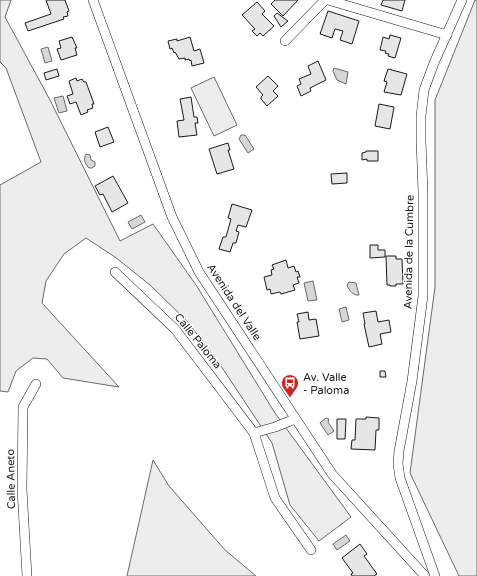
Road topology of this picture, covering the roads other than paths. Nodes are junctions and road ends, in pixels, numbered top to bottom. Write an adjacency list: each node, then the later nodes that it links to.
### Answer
1 (92, 0): 9 (street, Avenida del Valle)
2 (325, 0): 6 (street)
3 (328, 0): 5 (street)
4 (462, 0): 5 (street, Avenida de la Cumbre)
5 (447, 35): 14 (street, Avenida de la Cumbre)
6 (285, 41)
7 (115, 272): 10 (street, Calle Paloma)
8 (36, 384): 12 (street, Calle Aneto)
9 (295, 418): 10 (street); 13 (street, Avenida del Valle)
10 (254, 433): 11 (street, Calle Paloma)
11 (310, 550)
12 (27, 576)
13 (426, 576)
14 (435, 576)

